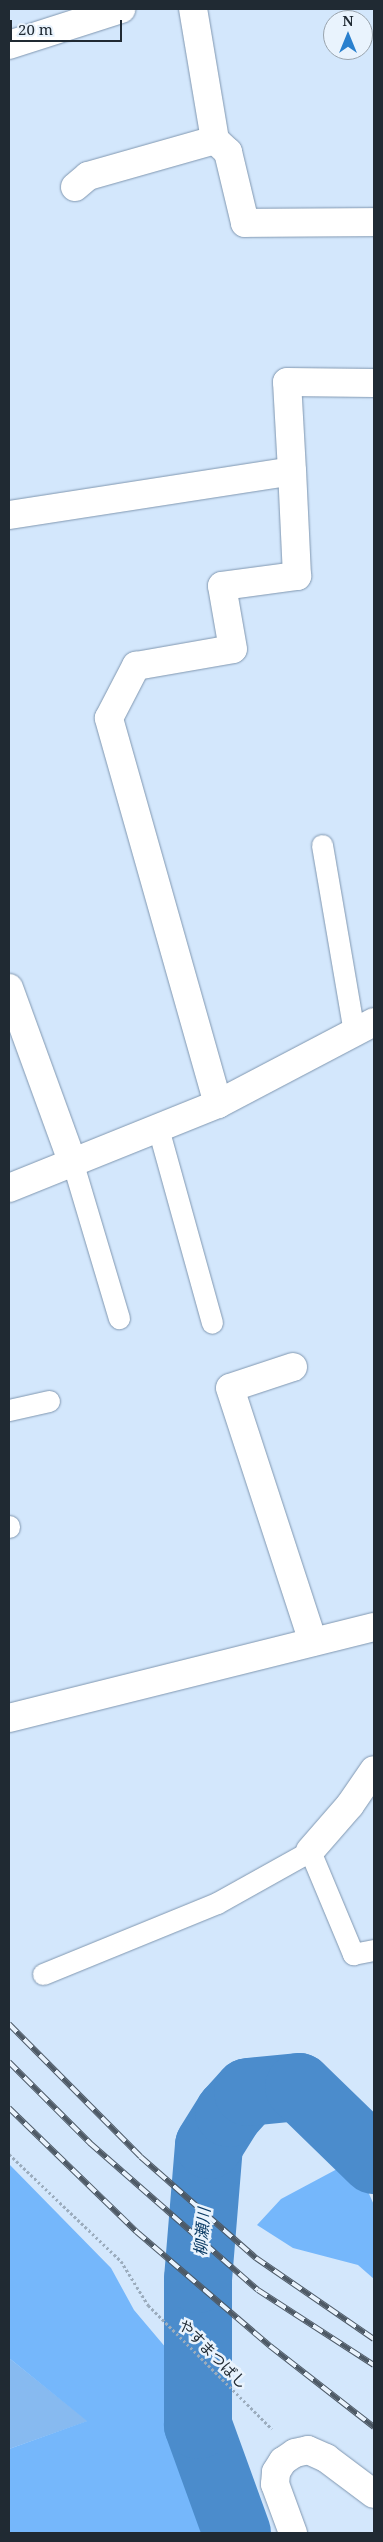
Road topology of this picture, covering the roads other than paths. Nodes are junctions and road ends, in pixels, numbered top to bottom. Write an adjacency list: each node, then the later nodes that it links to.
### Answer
1 (121, 9): 3 (street)
2 (192, 9): 4 (street)
3 (9, 45)
4 (215, 140): 5 (street); 6 (street)
5 (75, 187)
6 (374, 222)
7 (374, 383): 8 (street)
8 (292, 471): 9 (street); 13 (street)
9 (9, 515)
10 (322, 845): 12 (lane)
11 (9, 988): 15 (street)
12 (364, 1028): 13 (street)
13 (218, 1104): 14 (street)
14 (158, 1128): 15 (street); 18 (lane)
15 (73, 1164): 16 (street); 17 (lane)
16 (9, 1188)
17 (119, 1318)
18 (212, 1323)
19 (293, 1368): 23 (street)
20 (49, 1401): 21 (lane)
21 (9, 1410)
22 (374, 1627): 23 (street)
23 (313, 1642): 24 (street)
24 (9, 1718)
25 (374, 1770): 26 (street)
26 (310, 1851): 27 (lane); 28 (lane)
27 (374, 1950)
28 (43, 1974)
29 (374, 2494): 30 (street)
30 (292, 2533)

